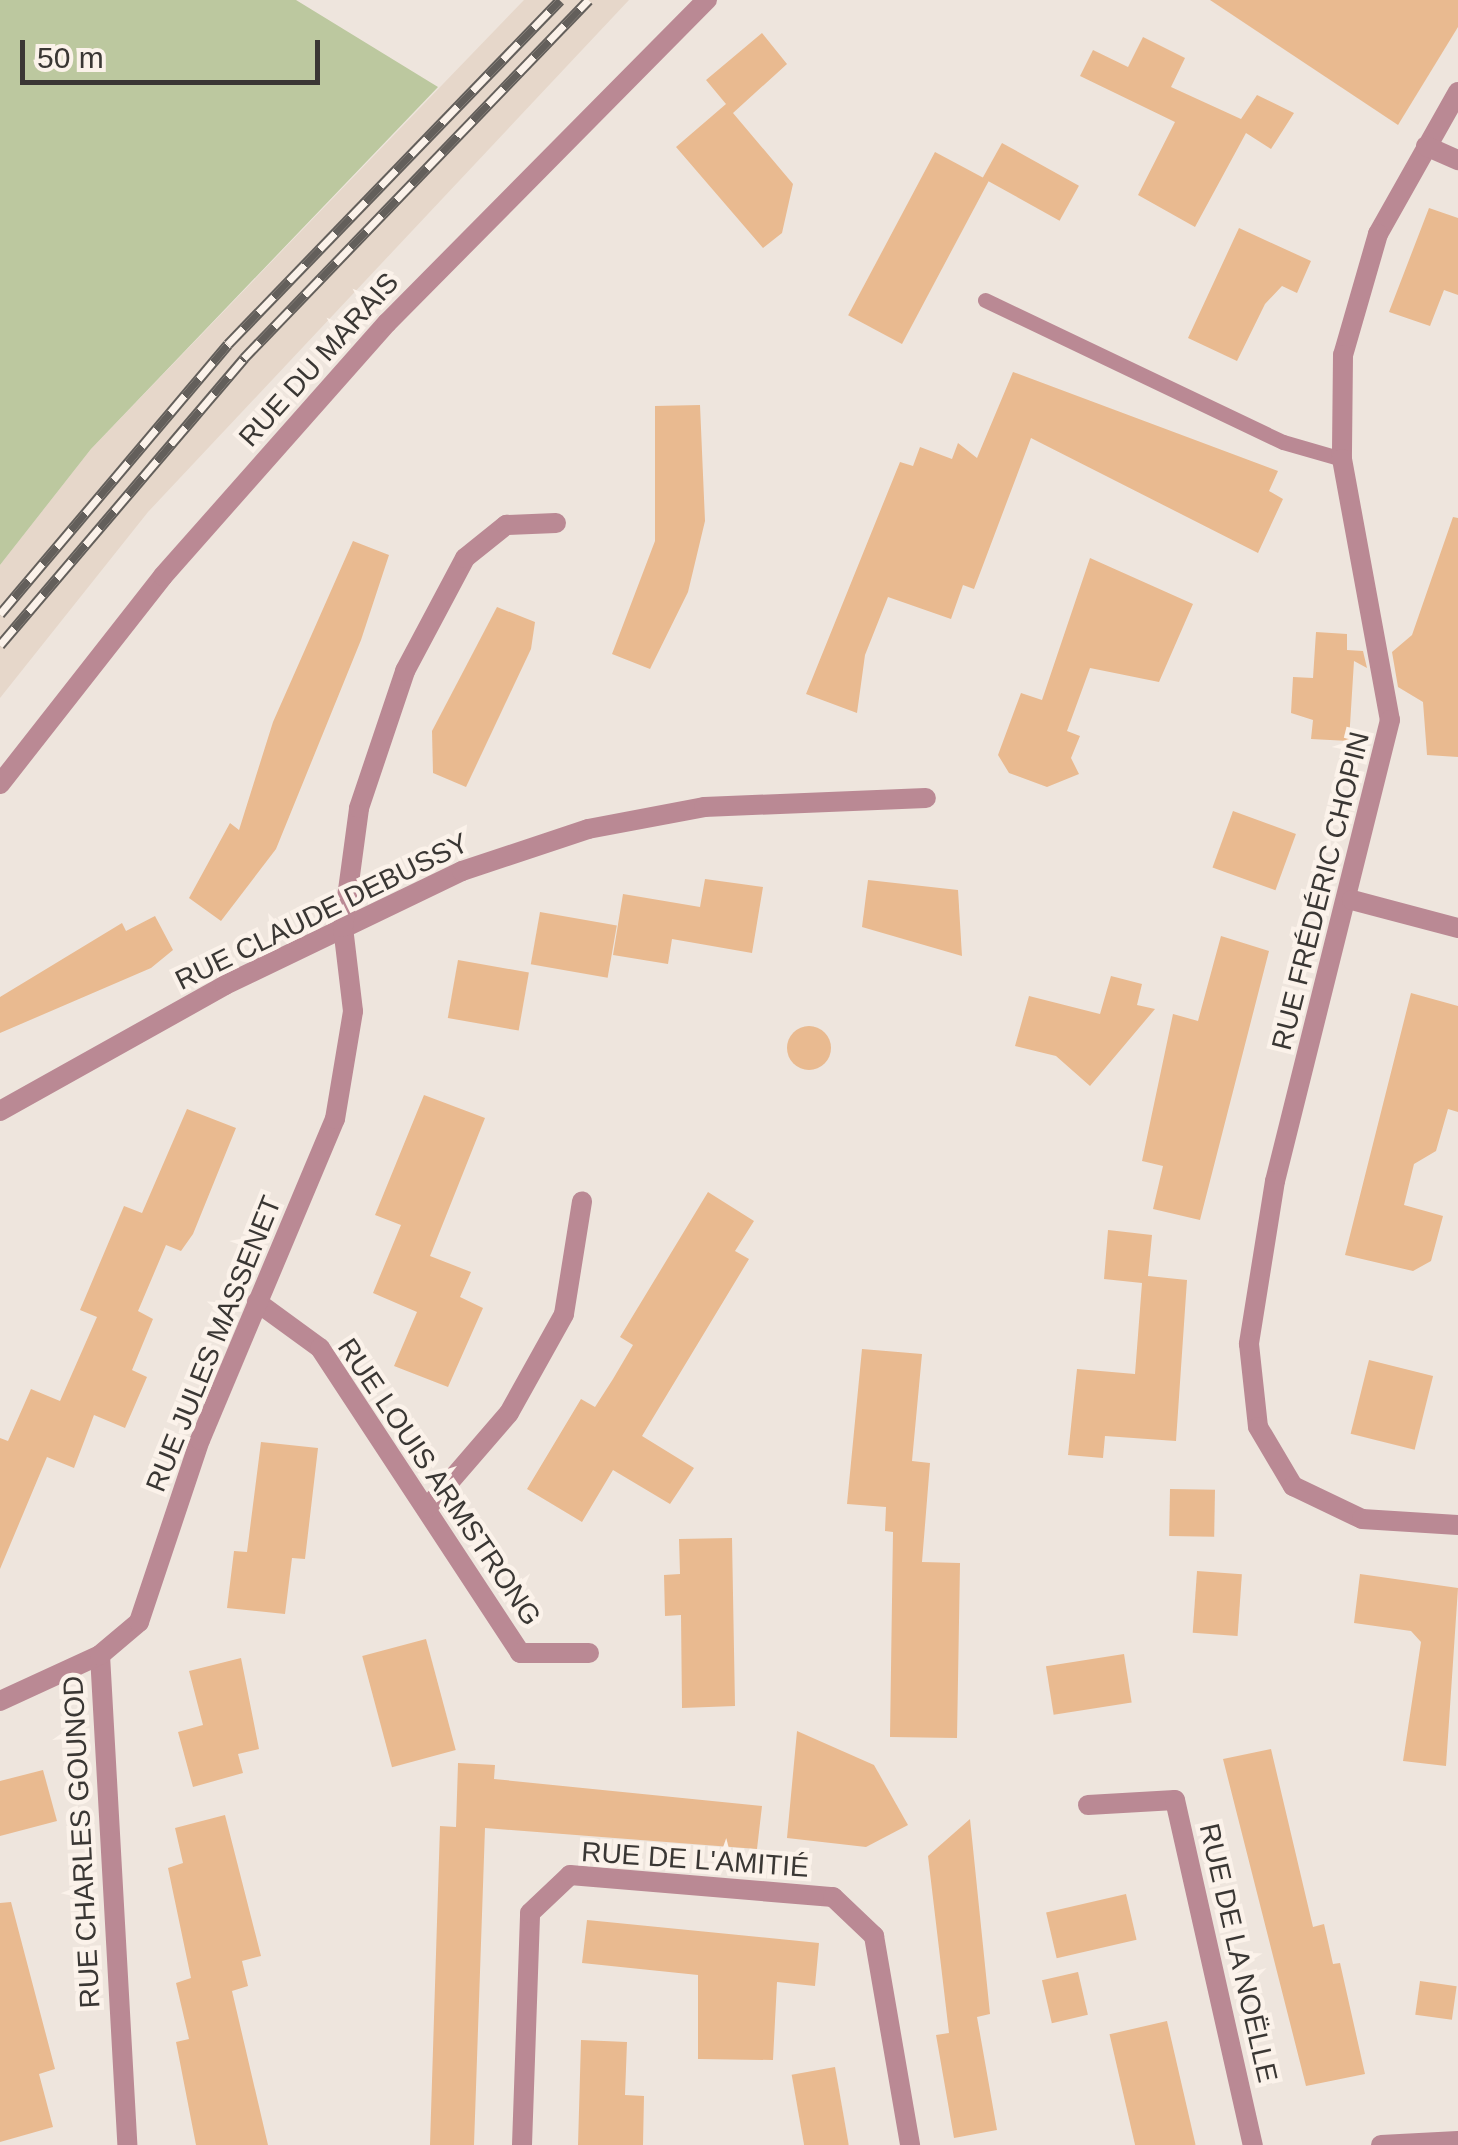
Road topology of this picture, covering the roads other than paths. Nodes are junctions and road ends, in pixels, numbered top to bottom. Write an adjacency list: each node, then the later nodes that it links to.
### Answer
1 (707, 0): 8 (street, RUE DU MARAIS)
2 (1458, 92): 3 (street, RUE FRÉDÉRIC CHOPIN)
3 (1426, 146): 4 (street); 6 (street, RUE FRÉDÉRIC CHOPIN)
4 (1458, 160)
5 (985, 300): 6 (lane)
6 (1342, 460): 10 (street, RUE FRÉDÉRIC CHOPIN)
7 (556, 523): 11 (street, RUE JULES MASSENET)
8 (0, 784)
9 (926, 798): 11 (street, RUE CLAUDE DEBUSSY)
10 (1352, 900): 12 (street); 17 (street, RUE FRÉDÉRIC CHOPIN)
11 (342, 927): 13 (street, RUE CLAUDE DEBUSSY); 15 (street, RUE JULES MASSENET)
12 (1458, 928)
13 (0, 1111)
14 (582, 1200): 16 (street)
15 (257, 1302): 16 (street, RUE LOUIS ARMSTRONG); 19 (street, RUE JULES MASSENET)
16 (427, 1508): 18 (street, RUE LOUIS ARMSTRONG)
17 (1458, 1525)
18 (589, 1653)
19 (100, 1656): 20 (street, RUE JULES MASSENET); 23 (street, RUE CHARLES GOUNOD)
20 (0, 1700)
21 (1088, 1806): 26 (street, RUE DE LA NOËLLE)
22 (1458, 2141): 27 (street)
23 (127, 2145)
24 (522, 2145): 25 (street, RUE DE L'AMITIÉ)
25 (910, 2145)
26 (1253, 2145)
27 (1381, 2145)

